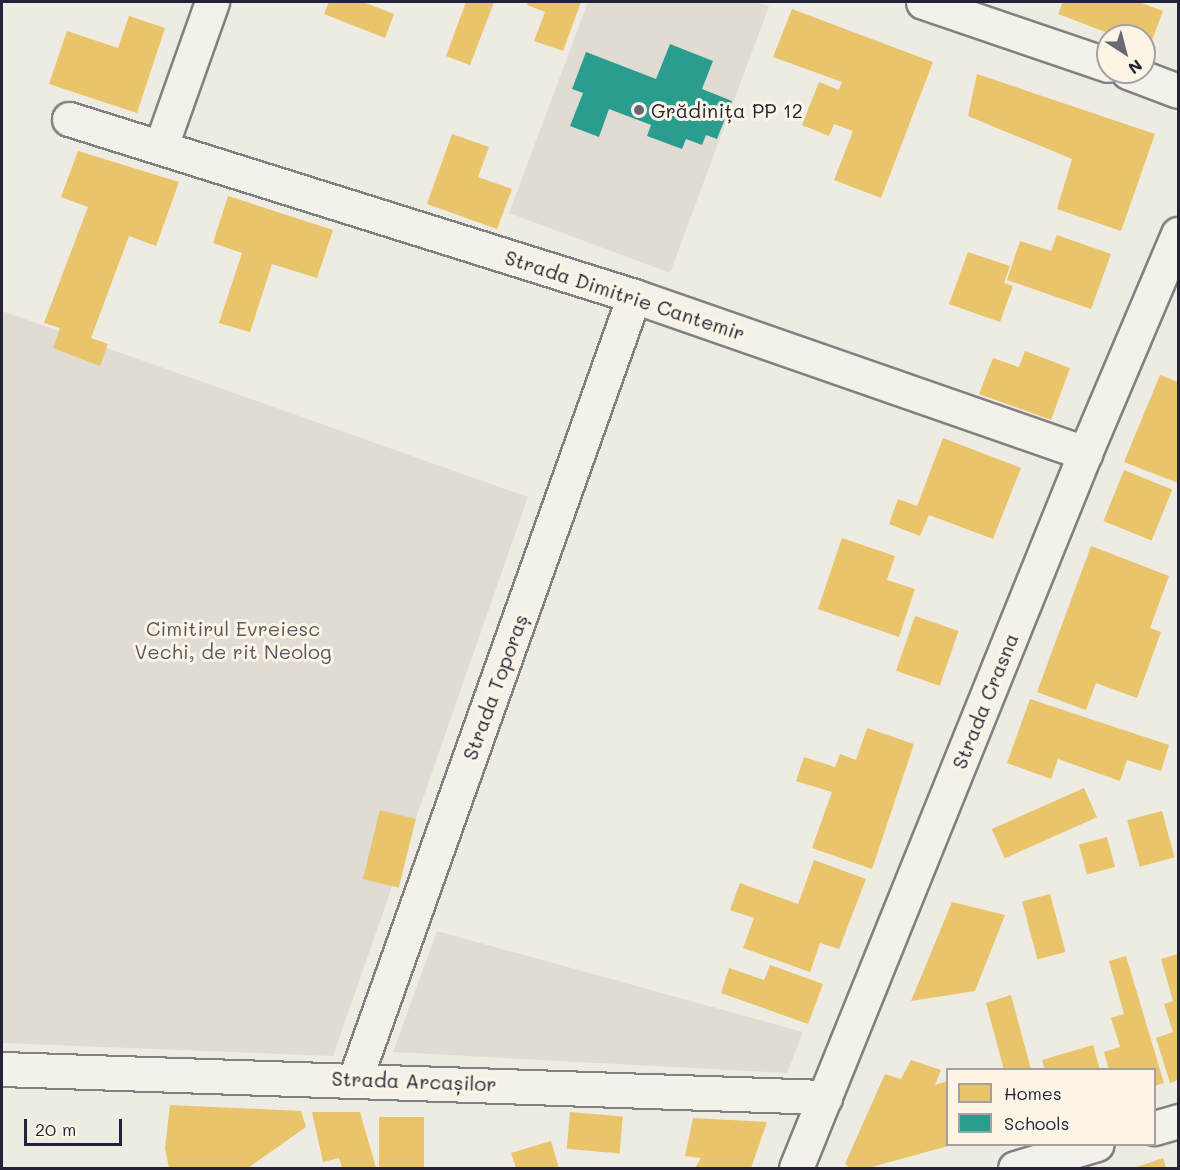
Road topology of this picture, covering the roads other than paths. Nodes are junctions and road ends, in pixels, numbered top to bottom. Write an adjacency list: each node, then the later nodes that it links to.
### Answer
1 (212, 2): 7 (street)
2 (923, 2): 3 (street)
3 (1096, 61)
4 (1156, 82): 5 (street)
5 (1179, 91)
6 (69, 119): 7 (street, Strada Dimitrie Cantemir)
7 (161, 146): 9 (street, Strada Dimitrie Cantemir)
8 (1179, 234): 10 (street, Strada Crasna)
9 (634, 296): 10 (street, Strada Dimitrie Cantemir); 12 (street, Strada Toporaș)
10 (1085, 453): 13 (street, Strada Crasna)
11 (2, 1069): 12 (street, Strada Arcașilor)
12 (355, 1079): 13 (street, Strada Arcașilor)
13 (826, 1097): 17 (street, Strada Crasna)
14 (1179, 1121): 15 (street)
15 (1156, 1128)
16 (1090, 1146): 18 (street)
17 (796, 1168)
18 (1015, 1168)

